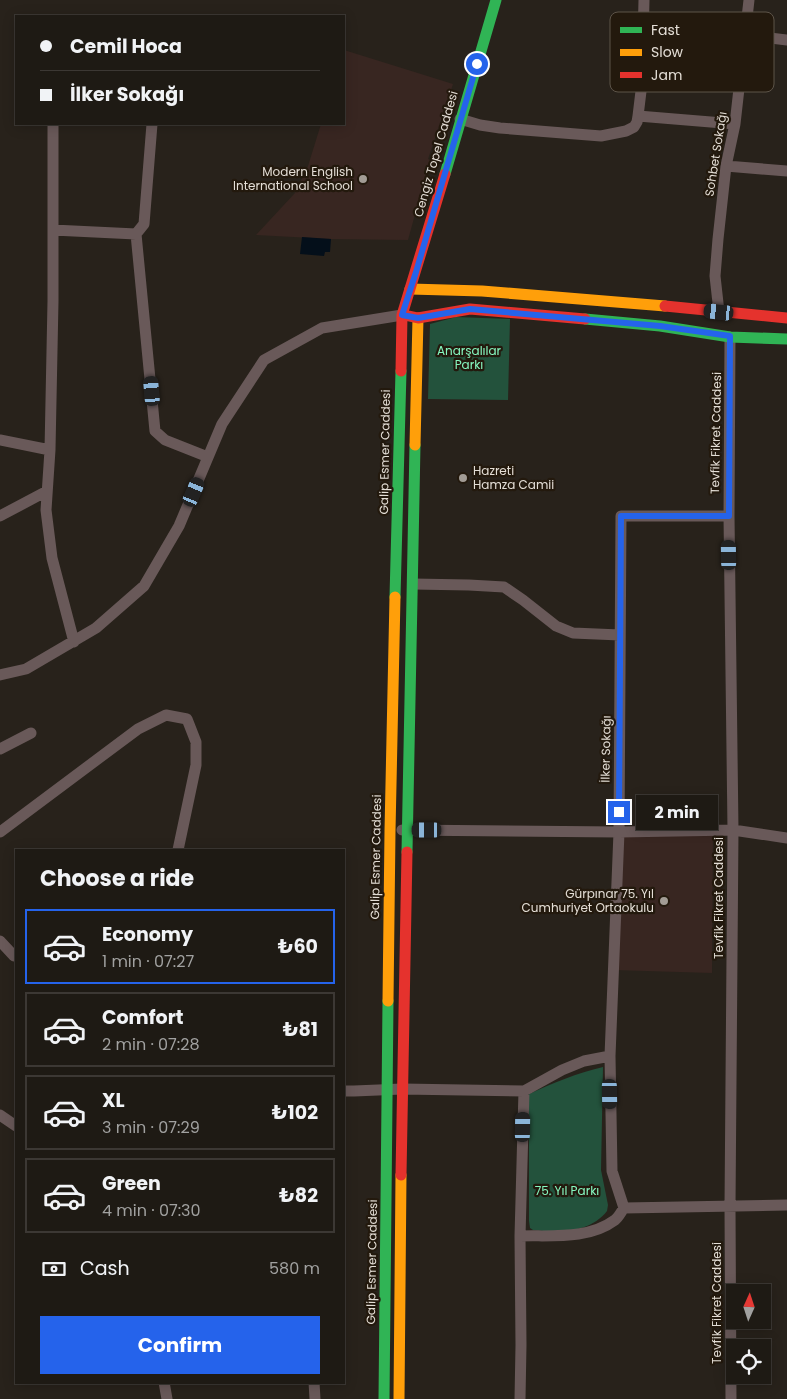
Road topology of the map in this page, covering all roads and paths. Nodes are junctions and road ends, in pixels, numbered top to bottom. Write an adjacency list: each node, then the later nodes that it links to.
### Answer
1 (496, 0): 7 (street, Cengiz Topel Caddesi)
2 (774, 38): 3 (street)
3 (787, 40)
4 (641, 92): 6 (street)
5 (739, 92): 8 (street, Sohbet Sokağı)
6 (638, 116): 7 (street); 8 (street)
7 (460, 119): 15 (street, Cengiz Topel Caddesi)
8 (735, 124): 11 (street, Sohbet Sokağı)
9 (53, 125): 13 (street)
10 (152, 125): 14 (street)
11 (726, 166): 12 (street); 16 (street, Sohbet Sokağı)
12 (787, 171)
13 (53, 230): 14 (street); 23 (street)
14 (136, 234): 24 (street)
15 (410, 289): 16 (street); 17 (street, Cengiz Topel Caddesi)
16 (719, 312): 19 (street)
17 (402, 315): 18 (street); 24 (street); 36 (street, Galip Esmer Caddesi)
18 (418, 318): 20 (street); 28 (street)
19 (787, 318)
20 (730, 336): 21 (street); 27 (street, Tevfik Fikret Caddesi)
21 (787, 339)
22 (0, 440): 23 (street)
23 (50, 450): 25 (street)
24 (208, 457): 30 (street)
25 (47, 491): 26 (street); 30 (street)
26 (0, 516)
27 (729, 516): 29 (street, İlker Sokağı); 35 (street, Tevfik Fikret Caddesi)
28 (413, 584): 29 (street); 34 (street)
29 (620, 635): 38 (street, İlker Sokağı)
30 (74, 642): 31 (street)
31 (0, 675)
32 (31, 733): 33 (street)
33 (0, 749)
34 (408, 830): 36 (street); 38 (street); 46 (street)
35 (733, 830): 38 (street); 39 (street); 52 (street, Tevfik Fikret Caddesi)
36 (390, 831): 45 (street, Galip Esmer Caddesi)
37 (0, 832): 40 (street)
38 (618, 832): 44 (street, İlker Sokağı)
39 (787, 838)
40 (178, 849)
41 (0, 941): 43 (street)
42 (0, 948): 43 (street)
43 (15, 956)
44 (610, 1056): 48 (street); 53 (street, İlker Sokağı)
45 (387, 1089): 46 (street); 47 (street); 59 (street, Galip Esmer Caddesi)
46 (402, 1089): 48 (street); 60 (street)
47 (345, 1091)
48 (524, 1091): 54 (street)
49 (0, 1115): 50 (street)
50 (15, 1125)
51 (787, 1205): 52 (street)
52 (730, 1206): 53 (street); 62 (street, Tevfik Fikret Caddesi)
53 (624, 1208): 54 (street)
54 (520, 1236): 61 (street)
55 (164, 1384): 57 (street)
56 (314, 1384): 58 (street)
57 (167, 1399)
58 (315, 1399)
59 (384, 1399)
60 (400, 1399)
61 (520, 1399)
62 (731, 1399)

